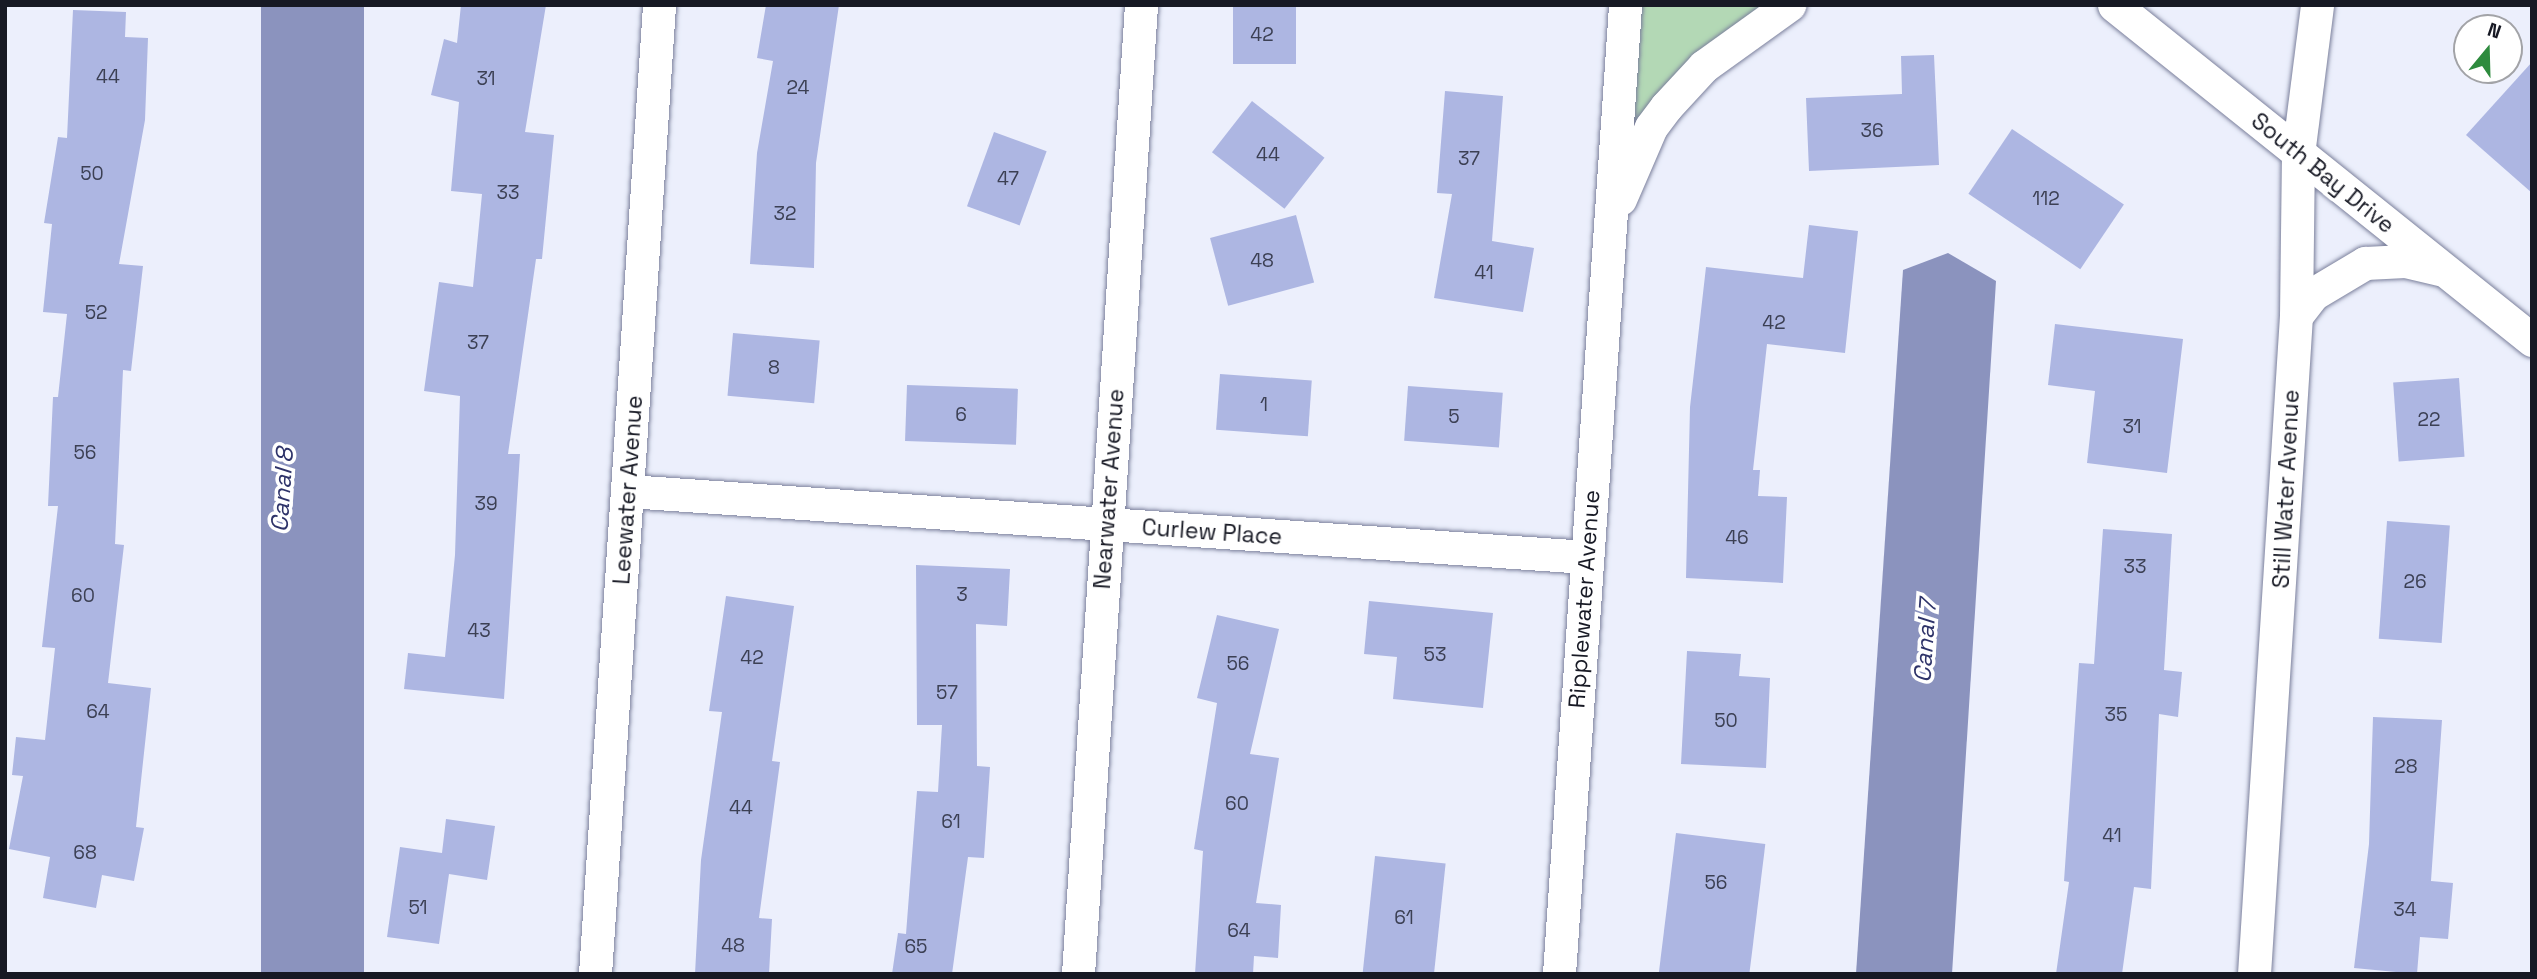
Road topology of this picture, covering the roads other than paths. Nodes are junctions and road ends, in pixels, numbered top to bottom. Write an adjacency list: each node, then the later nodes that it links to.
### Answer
1 (659, 5): 12 (street, Leewater Avenue)
2 (1141, 5): 13 (street, Nearwater Avenue)
3 (1625, 5): 8 (street, Ripplewater Avenue)
4 (1789, 5): 8 (street, Ripplewater Avenue)
5 (2114, 5): 7 (street, South Bay Drive)
6 (2317, 5): 7 (street, Still Water Avenue)
7 (2298, 154): 9 (street, South Bay Drive); 10 (street, Still Water Avenue)
8 (1609, 223): 14 (street, Ripplewater Avenue)
9 (2445, 270): 10 (street); 11 (street, South Bay Drive)
10 (2296, 316): 18 (street, Still Water Avenue)
11 (2532, 340)
12 (628, 491): 13 (street, Curlew Place); 15 (street, Leewater Avenue)
13 (1107, 525): 14 (street, Curlew Place); 16 (street, Nearwater Avenue)
14 (1587, 557): 17 (street, Ripplewater Avenue)
15 (595, 974)
16 (1078, 974)
17 (1559, 974)
18 (2255, 974)

